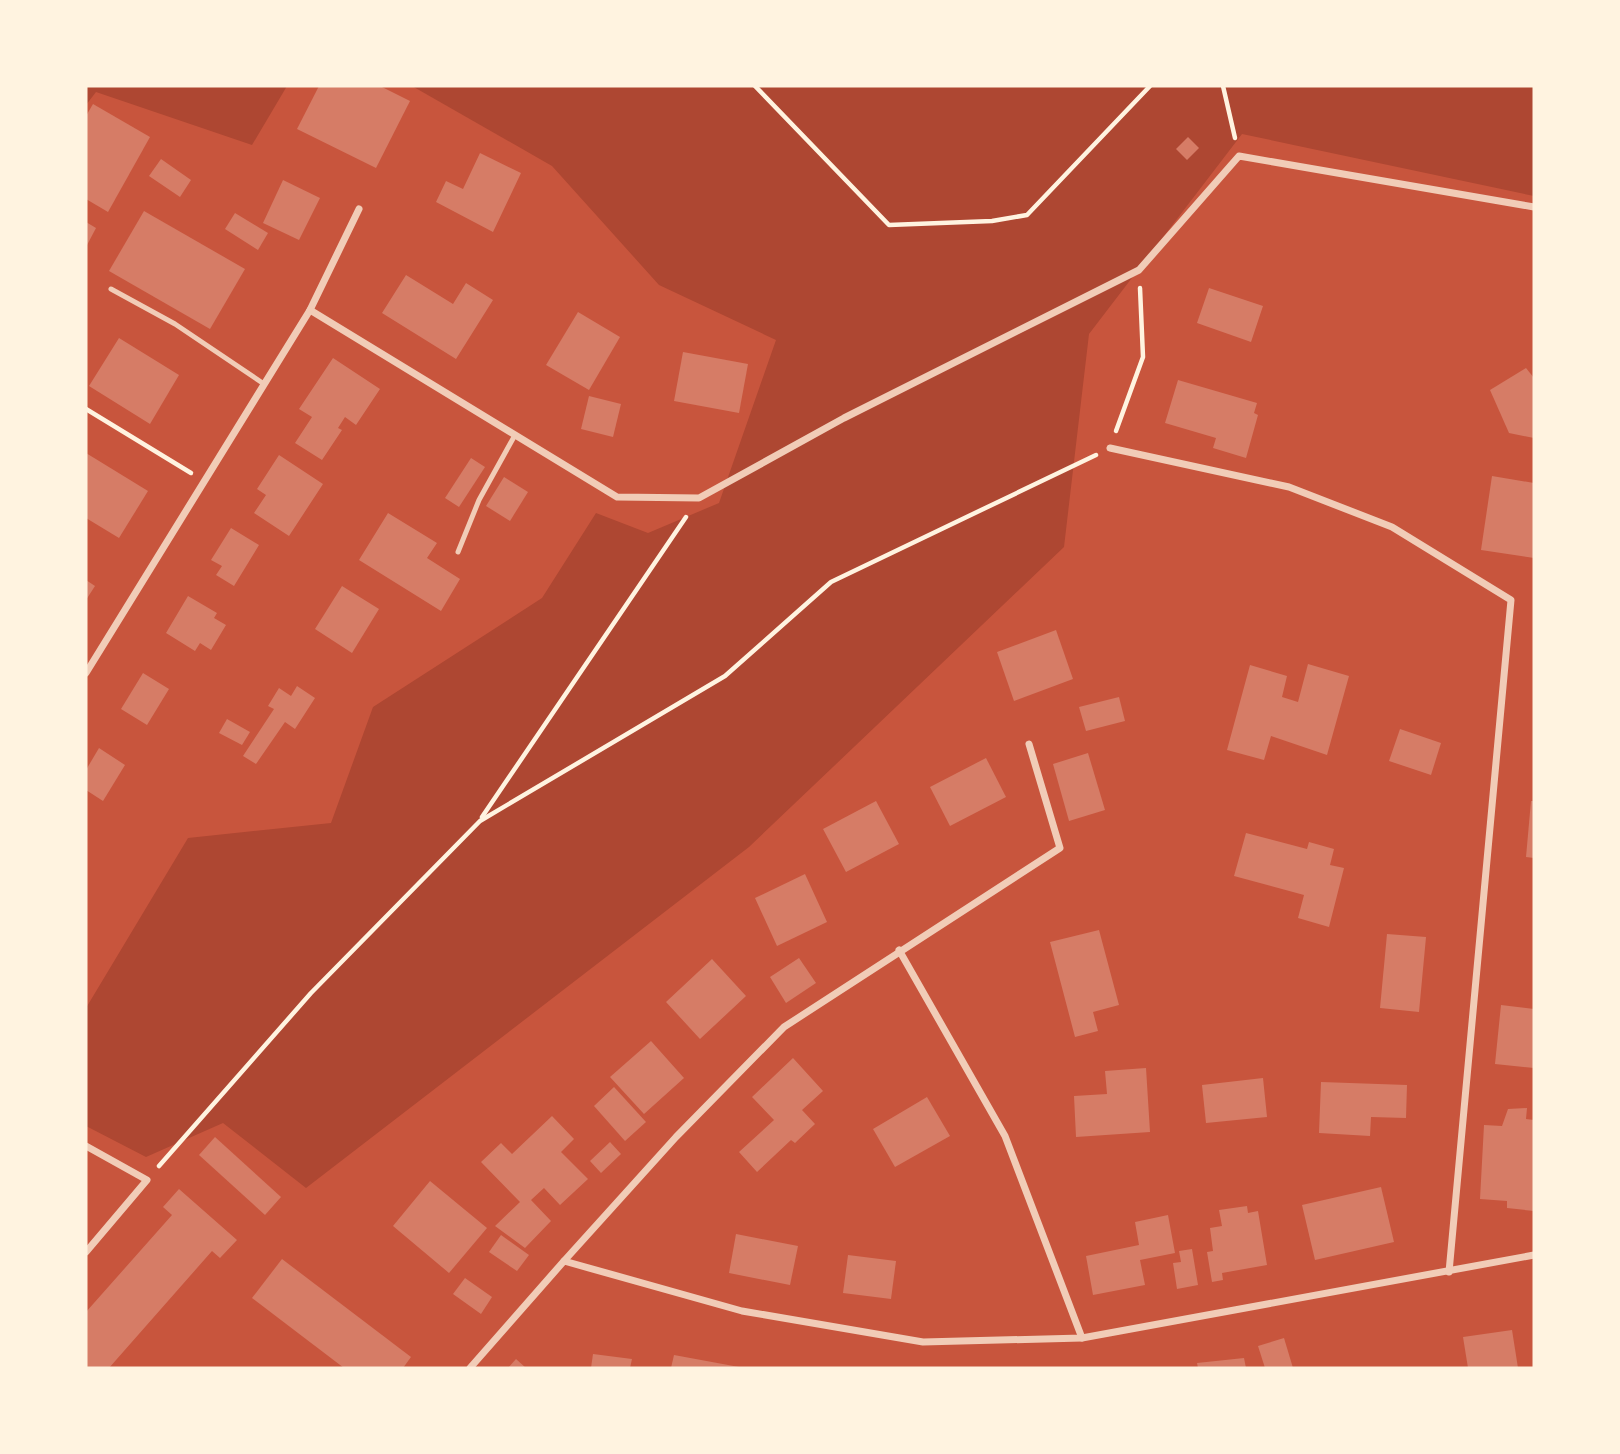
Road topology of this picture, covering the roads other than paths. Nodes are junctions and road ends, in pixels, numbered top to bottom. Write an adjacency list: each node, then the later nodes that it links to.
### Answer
1 (1534, 207): 6 (street)
2 (359, 209): 4 (street)
3 (111, 289): 5 (lane)
4 (310, 310): 5 (street); 6 (street)
5 (264, 384): 9 (street)
6 (515, 435): 8 (lane)
7 (1110, 448): 16 (street)
8 (458, 552)
9 (86, 673)
10 (1029, 744): 11 (street)
11 (899, 950): 15 (street); 17 (street)
12 (86, 1146): 13 (street)
13 (86, 1252)
14 (1534, 1255): 16 (street)
15 (564, 1261): 17 (street); 18 (street)
16 (1449, 1272): 17 (street)
17 (1082, 1338)
18 (470, 1368)

